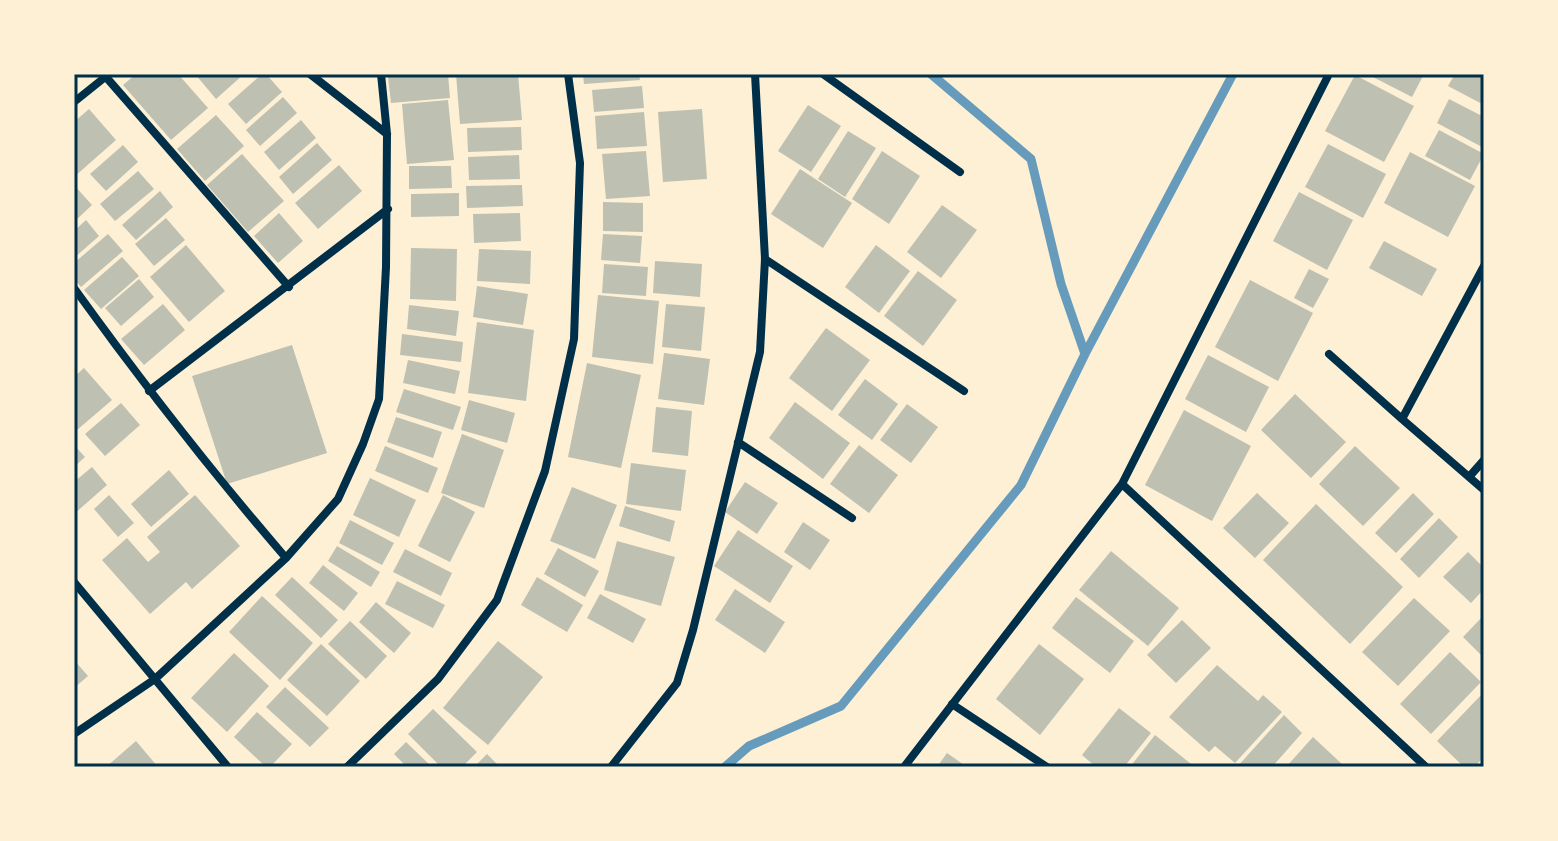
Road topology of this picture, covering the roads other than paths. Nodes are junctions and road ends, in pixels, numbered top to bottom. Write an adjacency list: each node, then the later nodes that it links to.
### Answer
1 (310, 74): 9 (street)
2 (381, 74): 9 (street)
3 (568, 74): 32 (street)
4 (755, 74): 12 (street)
5 (823, 74): 10 (street)
6 (1329, 74): 23 (street)
7 (108, 75): 8 (street); 14 (street)
8 (74, 102)
9 (387, 134): 11 (street)
10 (960, 172)
11 (388, 209): 14 (street); 26 (street)
12 (765, 259): 18 (street); 20 (street)
13 (1484, 266): 19 (street)
14 (289, 287): 17 (street)
15 (74, 288): 17 (street)
16 (1329, 354): 19 (street)
17 (149, 391): 26 (street)
18 (964, 391)
19 (1402, 419): 22 (street)
20 (738, 442): 25 (street); 33 (street)
21 (1484, 460): 22 (street)
22 (1469, 477): 24 (street)
23 (1122, 484): 29 (street); 36 (street)
24 (1484, 490)
25 (852, 518)
26 (286, 558): 28 (street)
27 (74, 582): 28 (street)
28 (155, 679): 30 (street); 31 (street)
29 (952, 704): 34 (street); 35 (street)
30 (74, 734)
31 (228, 767)
32 (347, 767)
33 (611, 767)
34 (904, 767)
35 (1047, 767)
36 (1426, 767)

